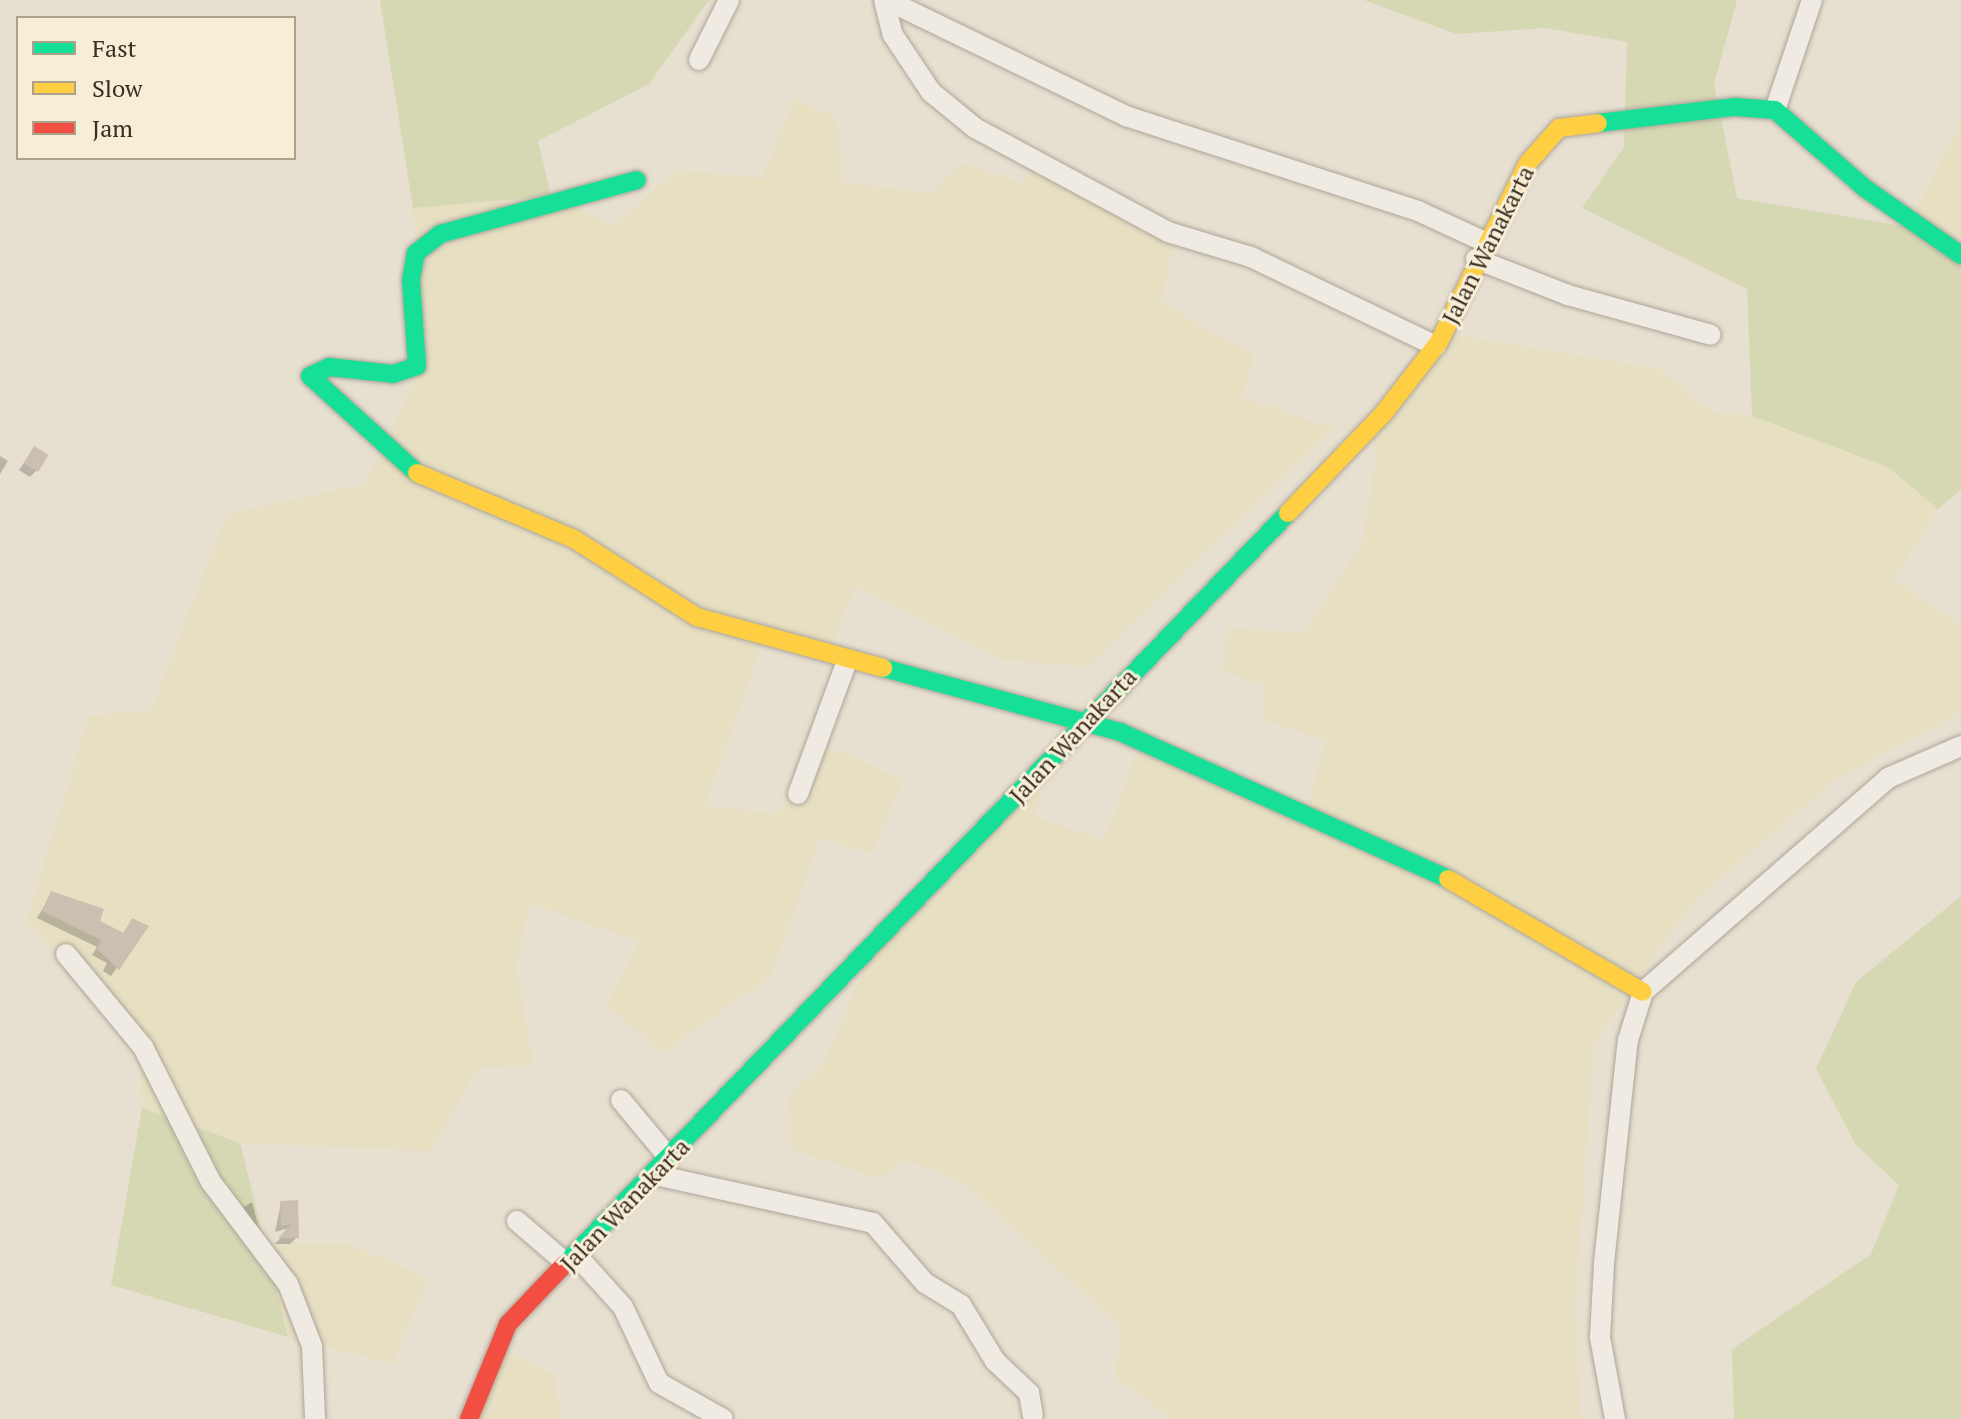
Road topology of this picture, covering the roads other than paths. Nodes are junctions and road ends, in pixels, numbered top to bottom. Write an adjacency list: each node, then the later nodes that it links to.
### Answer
1 (729, 0): 4 (street)
2 (885, 0): 7 (street); 10 (street)
3 (1812, 0): 5 (street)
4 (699, 60)
5 (1775, 110): 7 (street, Jalan Wanakarta); 8 (street)
6 (637, 180): 11 (street)
7 (1480, 250): 9 (street); 10 (street, Jalan Wanakarta)
8 (1961, 255)
9 (1711, 335)
10 (1436, 346): 12 (street, Jalan Wanakarta)
11 (847, 661): 12 (street); 14 (street)
12 (1083, 721): 16 (street); 18 (street, Jalan Wanakarta)
13 (1961, 746): 16 (street)
14 (798, 794)
15 (66, 954): 23 (street)
16 (1643, 992): 26 (street)
17 (621, 1100): 18 (street)
18 (669, 1158): 19 (street, Jalan Wanakarta)
19 (655, 1175): 21 (street, Jalan Wanakarta); 22 (street)
20 (517, 1221): 21 (street)
21 (573, 1261): 24 (street, Jalan Wanakarta); 25 (street)
22 (1033, 1415)
23 (315, 1419)
24 (469, 1419)
25 (723, 1419)
26 (1615, 1419)

